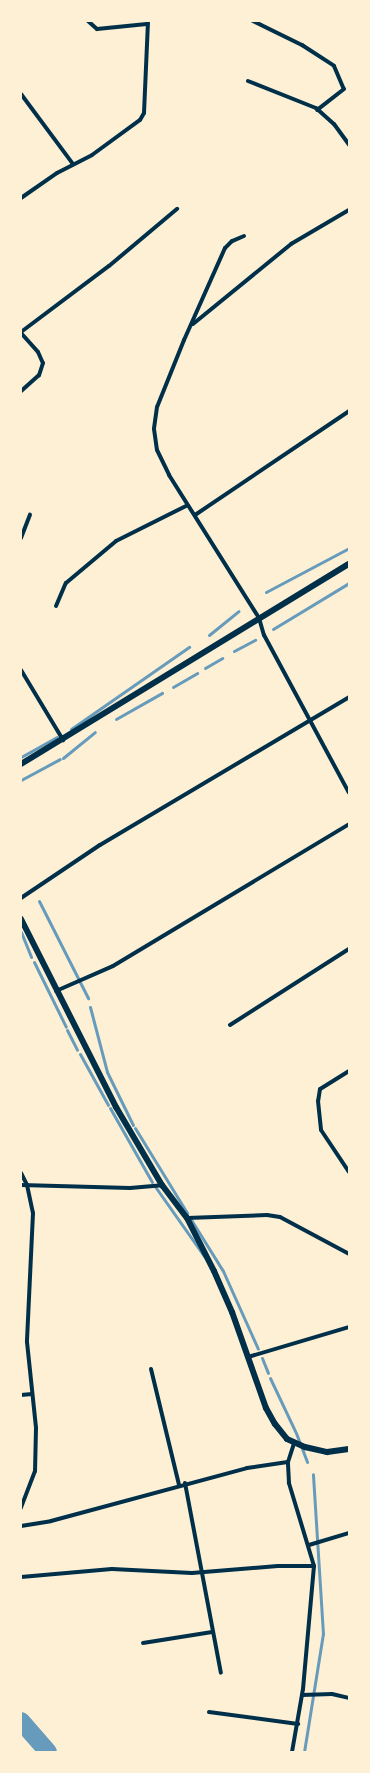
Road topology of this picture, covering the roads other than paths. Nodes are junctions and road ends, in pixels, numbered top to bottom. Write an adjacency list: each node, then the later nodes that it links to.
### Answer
1 (88, 21): 3 (street)
2 (253, 21): 6 (street)
3 (147, 22): 8 (street)
4 (248, 81): 6 (street)
5 (21, 94): 8 (street)
6 (318, 110): 7 (street)
7 (349, 145)
8 (73, 164): 9 (street)
9 (21, 198)
10 (177, 209): 14 (street)
11 (349, 210): 13 (street)
12 (244, 236): 13 (street)
13 (192, 324): 17 (street)
14 (21, 332): 15 (street)
15 (21, 391)
16 (349, 411): 18 (street)
17 (188, 505): 18 (street); 22 (street)
18 (195, 515): 23 (street)
19 (30, 516): 20 (street)
20 (21, 538)
21 (349, 564): 23 (main road)
22 (56, 606)
23 (259, 618): 26 (street); 27 (main road)
24 (21, 670): 27 (street)
25 (349, 697): 26 (street)
26 (310, 721): 29 (street); 31 (street)
27 (63, 740): 28 (main road)
28 (21, 764)
29 (349, 792)
30 (349, 824): 34 (street)
31 (21, 898)
32 (21, 919): 34 (main road)
33 (349, 949): 35 (street)
34 (56, 991): 41 (main road)
35 (230, 1025)
36 (349, 1071): 37 (street)
37 (349, 1172)
38 (21, 1173): 40 (street)
39 (21, 1185): 40 (street)
40 (28, 1185): 41 (street); 47 (street)
41 (162, 1185): 42 (main road)
42 (187, 1218): 43 (street); 45 (main road)
43 (349, 1254)
44 (349, 1327): 45 (street)
45 (248, 1357): 49 (main road)
46 (151, 1369): 53 (street)
47 (32, 1394): 48 (street); 54 (street)
48 (21, 1395)
49 (294, 1443): 50 (main road); 51 (street)
50 (349, 1449)
51 (288, 1462): 52 (street); 57 (street)
52 (185, 1483): 53 (street); 59 (street)
53 (179, 1485): 55 (street)
54 (21, 1508)
55 (21, 1526)
56 (349, 1533): 57 (street)
57 (309, 1545): 58 (street)
58 (314, 1566): 59 (street); 64 (street)
59 (201, 1573): 60 (street); 61 (street)
60 (21, 1577)
61 (212, 1632): 62 (street); 63 (street)
62 (143, 1642)
63 (221, 1673)
64 (302, 1695): 65 (street); 67 (street)
65 (349, 1698)
66 (209, 1712): 67 (street)
67 (298, 1724): 68 (street)
68 (292, 1752)

